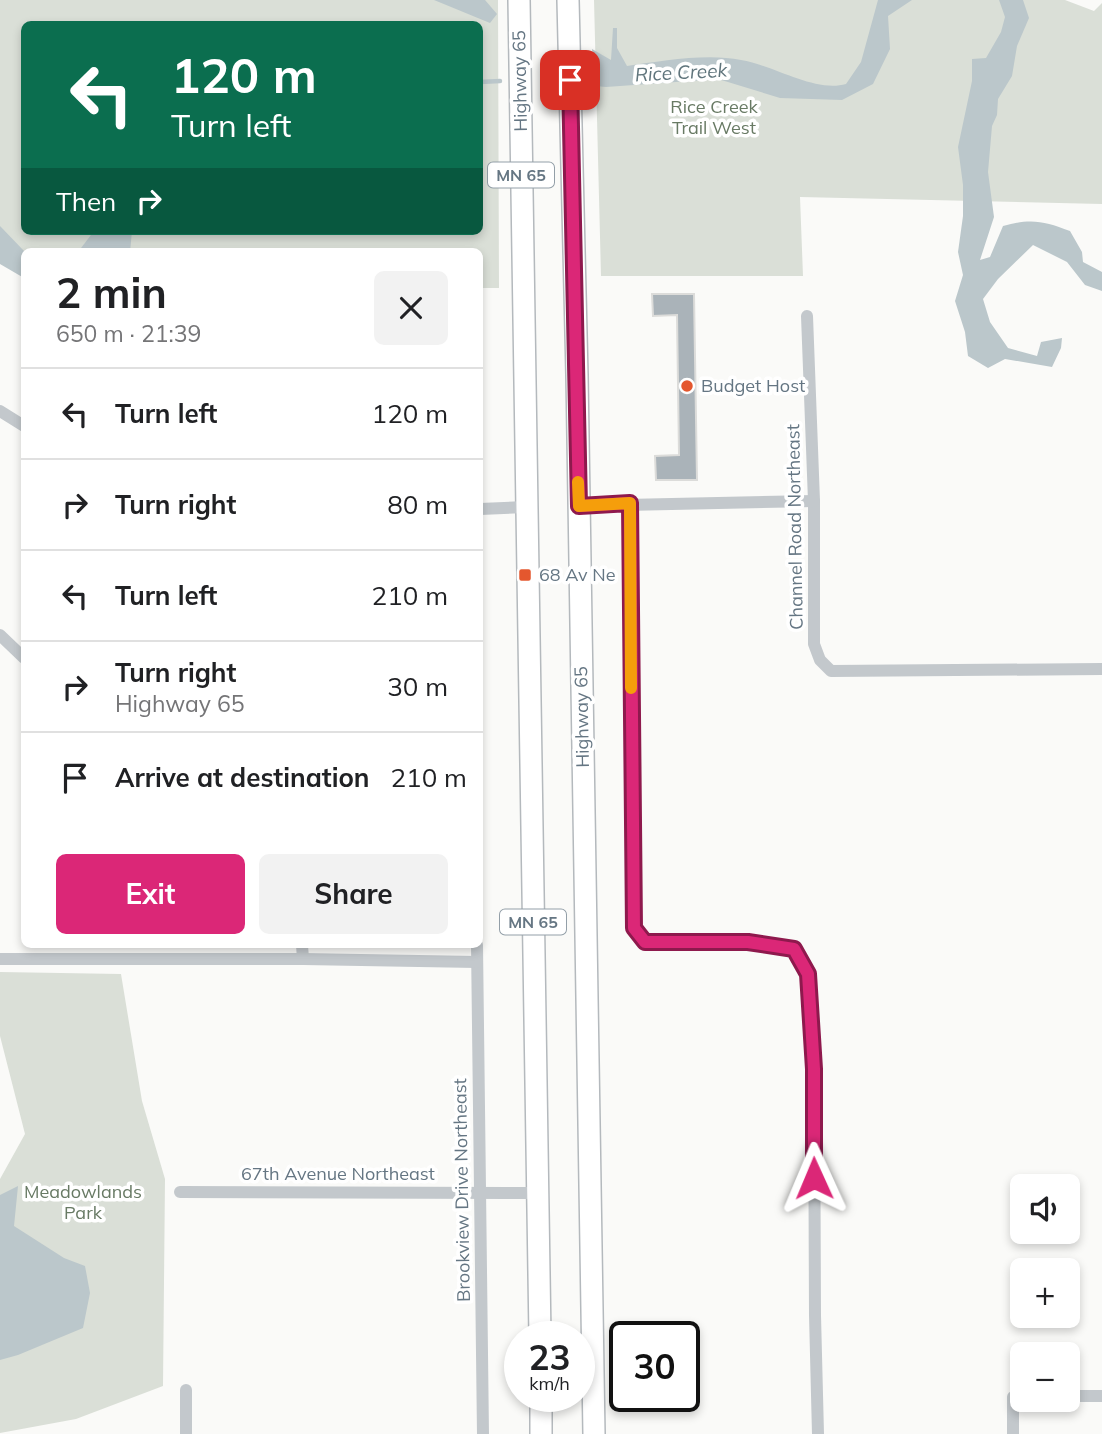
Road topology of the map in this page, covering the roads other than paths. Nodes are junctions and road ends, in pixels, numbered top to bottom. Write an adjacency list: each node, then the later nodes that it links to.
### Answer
1 (519, 0): 9 (highway, Highway 65 / MN 65)
2 (568, 0): 8 (highway, Highway 65 / MN 65)
3 (807, 316): 6 (street, Channel Road Northeast)
4 (0, 411): 5 (street)
5 (21, 424)
6 (814, 501): 7 (street); 13 (street, Channel Road Northeast)
7 (630, 503): 8 (street); 34 (street)
8 (579, 506): 33 (highway, Highway 65 / MN 65)
9 (526, 507): 10 (street); 23 (highway, Highway 65 / MN 65)
10 (483, 509)
11 (0, 635): 12 (street)
12 (21, 655)
13 (1102, 668)
14 (116, 948): 19 (street)
15 (302, 948): 18 (street)
16 (477, 948): 20 (street, Brookview Drive Northeast)
17 (0, 959): 19 (street)
18 (303, 959): 19 (street); 20 (street)
19 (117, 960)
20 (477, 962): 22 (street, Brookview Drive Northeast)
21 (180, 1192): 22 (street, 67th Avenue Northeast)
22 (480, 1192): 23 (street, 67th Avenue Northeast); 31 (street, Brookview Drive Northeast)
23 (537, 1193): 24 (highway, Highway 65 / MN 65)
24 (540, 1321)
25 (186, 1390): 30 (street)
26 (1080, 1396): 27 (street)
27 (1102, 1396)
28 (541, 1412): 32 (highway)
29 (1015, 1412): 35 (street)
30 (186, 1434)
31 (483, 1434)
32 (541, 1434)
33 (594, 1434)
34 (818, 1434)
35 (1013, 1434)

